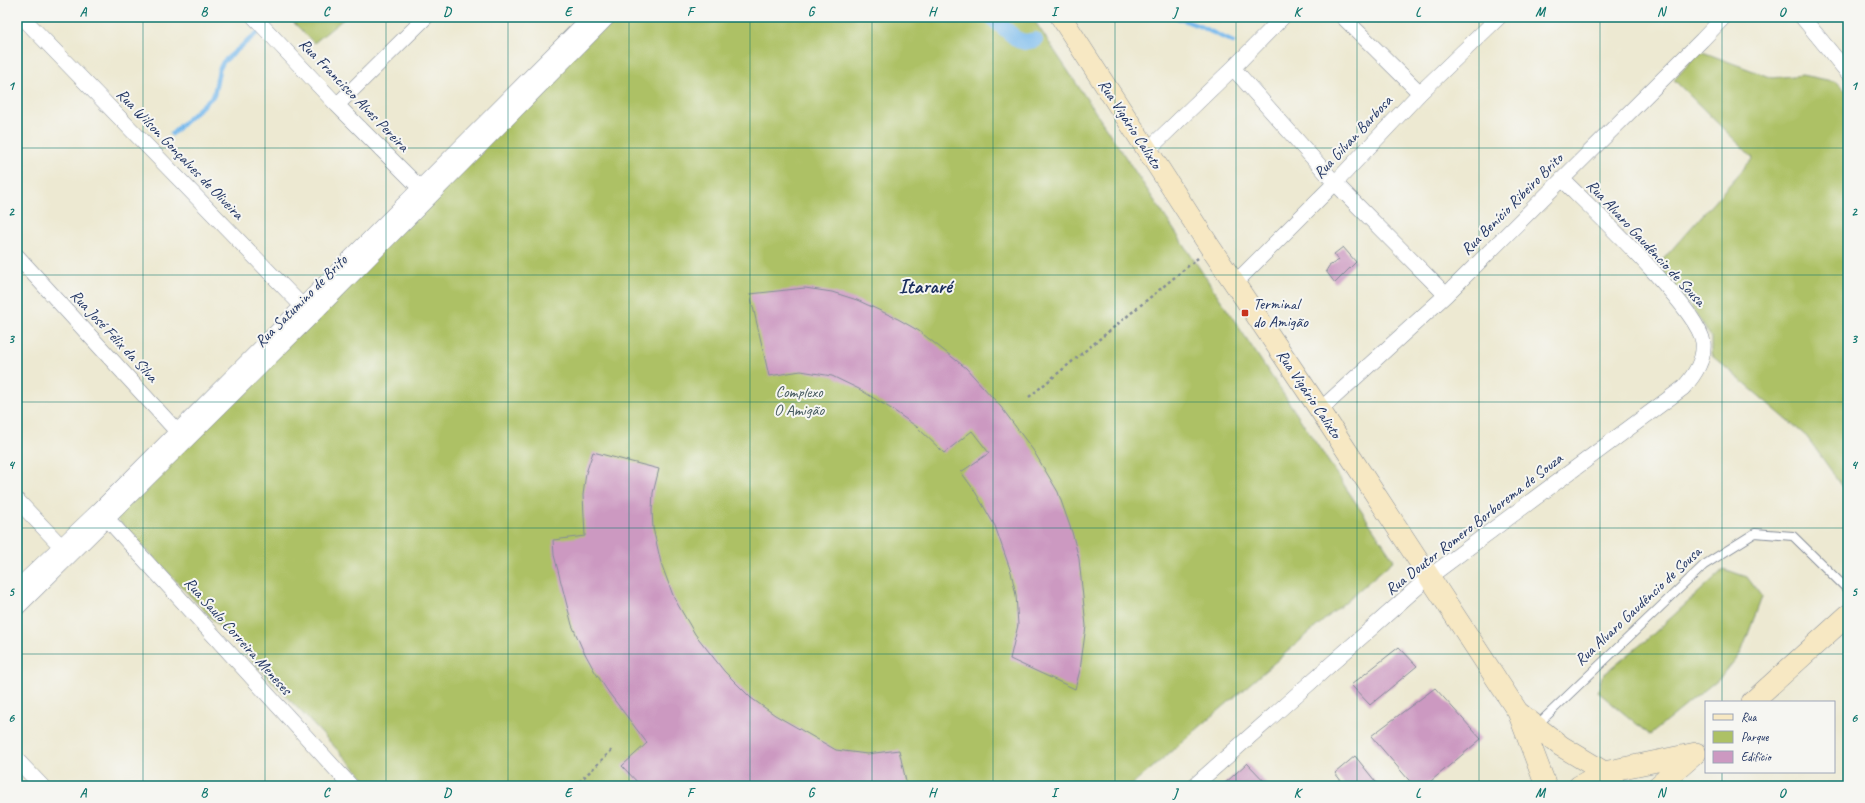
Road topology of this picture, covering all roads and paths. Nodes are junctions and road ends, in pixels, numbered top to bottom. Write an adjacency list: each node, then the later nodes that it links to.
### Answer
1 (22, 17): 24 (street, Rua Wilson Gonçalves de Oliveira)
2 (426, 17): 15 (street)
3 (590, 17): 19 (street, Rua Satumino de Brito)
4 (608, 17): 19 (street, Rua Satumino de Brito)
5 (1061, 17): 16 (main road, Rua Vigário Calixto)
6 (1282, 17): 12 (street)
7 (1343, 17): 14 (street)
8 (1498, 17): 14 (street, Rua Gilvan Barbosa)
9 (1724, 17): 17 (street, Rua Benício Ribeiro Brito)
10 (1802, 17): 13 (street)
11 (258, 18): 15 (street, Rua Francisco Alves Pereira)
12 (1232, 68): 16 (street); 18 (street)
13 (1846, 68)
14 (1420, 93): 18 (street, Rua Gilvan Barbosa)
15 (336, 105): 19 (street, Rua Francisco Alves Pereira)
16 (1147, 150): 20 (main road, Rua Vigário Calixto)
17 (1562, 179): 23 (street, Rua Benício Ribeiro Brito); 25 (street, Rua Alvaro Gaudêncio de Sousa)
18 (1335, 183): 22 (street, Rua Gilvan Barbosa); 23 (street)
19 (425, 192): 24 (street, Rua Satumino de Brito)
20 (1210, 247): 22 (main road, Rua Vigário Calixto); 26 (path)
21 (17, 256): 28 (street, Rua José Félix da Silva)
22 (1235, 283): 27 (main road, Rua Vigário Calixto)
23 (1446, 295): 27 (street, Rua Benício Ribeiro Brito)
24 (307, 311): 28 (street, Rua Satumino de Brito)
25 (1692, 378): 32 (street, Rua Doutor Romero Borborema de Souza)
26 (1030, 397)
27 (1320, 410): 32 (main road, Rua Vigário Calixto)
28 (181, 435): 30 (street, Rua Satumino de Brito)
29 (17, 500): 31 (street)
30 (103, 514): 31 (street, Rua Satumino de Brito); 35 (street, Rua Satumino de Brito); 45 (street, Rua Saulo Correira Meneses)
31 (61, 546): 33 (street, Rua Satumino de Brito)
32 (1429, 578): 38 (main road, Rua Vigário Calixto); 47 (street, Rua Doutor Romero Borborema de Souza)
33 (17, 588)
34 (1848, 590): 39 (lane, Rua Alvaro Gaudêncio de Sousa)
35 (17, 608)
36 (1848, 615): 37 (main road)
37 (1753, 701)
38 (1518, 712): 39 (main road, Rua Vigário Calixto); 48 (main road, Rua Vigário Calixto)
39 (1536, 726): 43 (main road, Rua Vigário Calixto)
40 (613, 749): 46 (path)
41 (1701, 749): 43 (main road); 50 (main road)
42 (17, 760): 44 (street)
43 (1609, 779): 49 (main road)
44 (42, 786)
45 (351, 786)
46 (575, 786)
47 (1194, 786)
48 (1546, 786)
49 (1579, 786)
50 (1658, 786)

